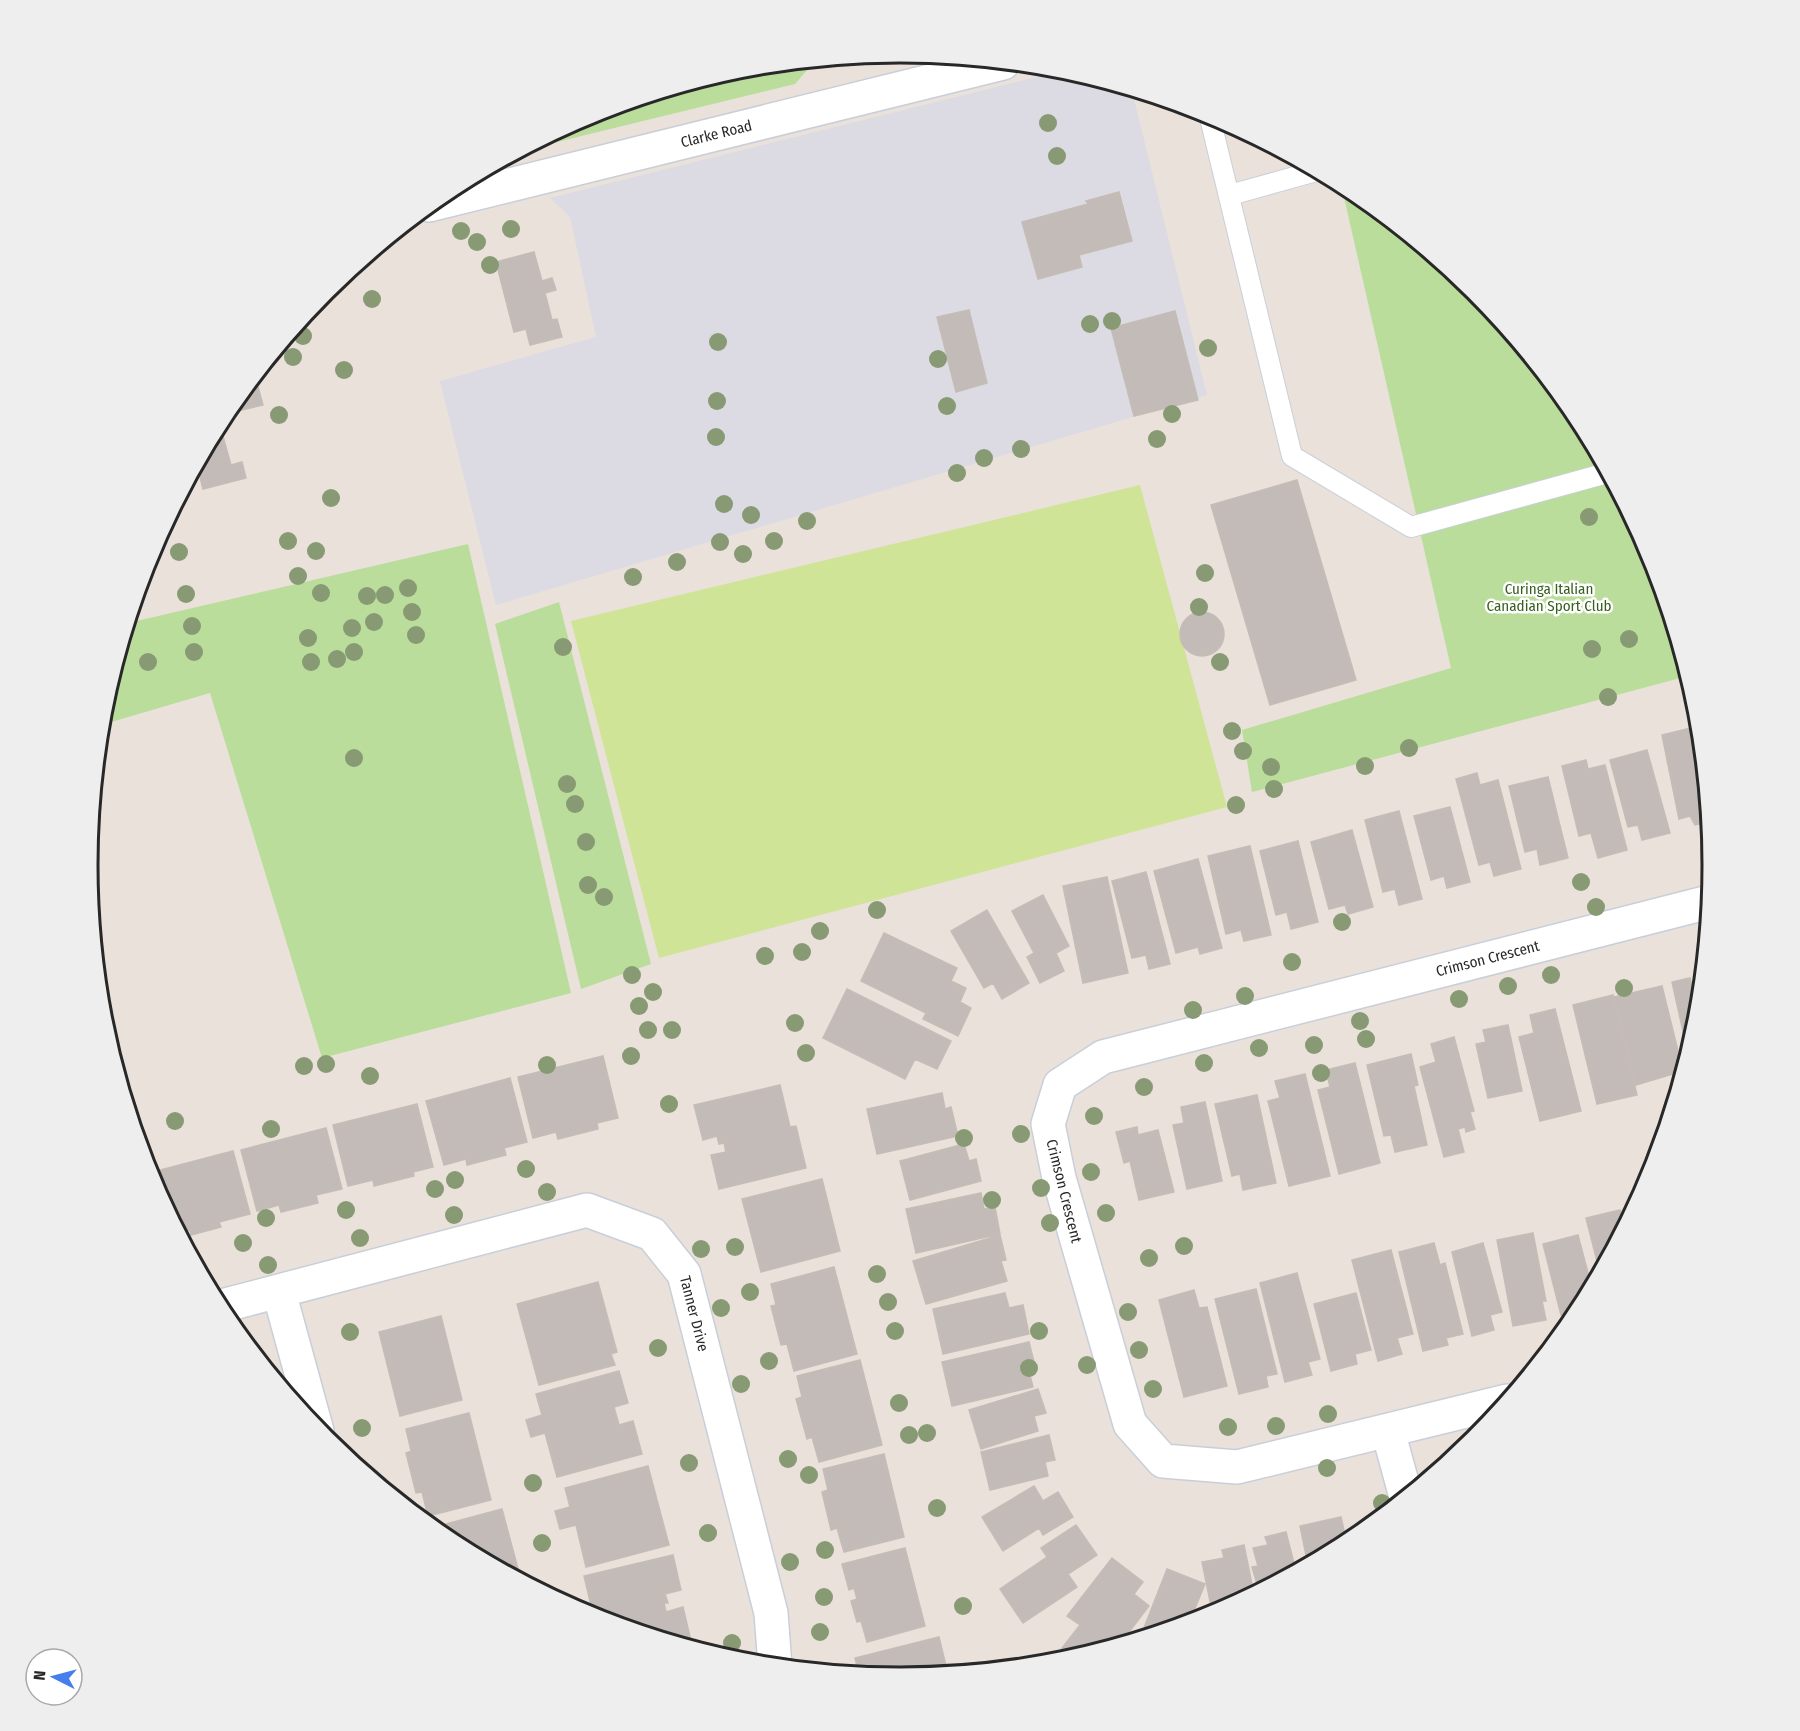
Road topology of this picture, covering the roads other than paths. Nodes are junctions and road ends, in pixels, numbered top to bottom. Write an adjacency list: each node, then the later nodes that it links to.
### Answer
1 (983, 68): 5 (street, Clarke Road)
2 (1212, 126): 4 (lane)
3 (1306, 174): 4 (lane)
4 (1230, 195): 6 (lane)
5 (452, 199)
6 (1601, 475)
7 (1701, 904): 12 (street, Crimson Crescent)
8 (279, 1292): 9 (street, Tanner Drive); 11 (street); 14 (street, Tanner Drive)
9 (229, 1304)
10 (1494, 1404): 12 (street, Crimson Crescent)
11 (311, 1410)
12 (1388, 1431): 13 (street)
13 (1404, 1490)
14 (774, 1658)

